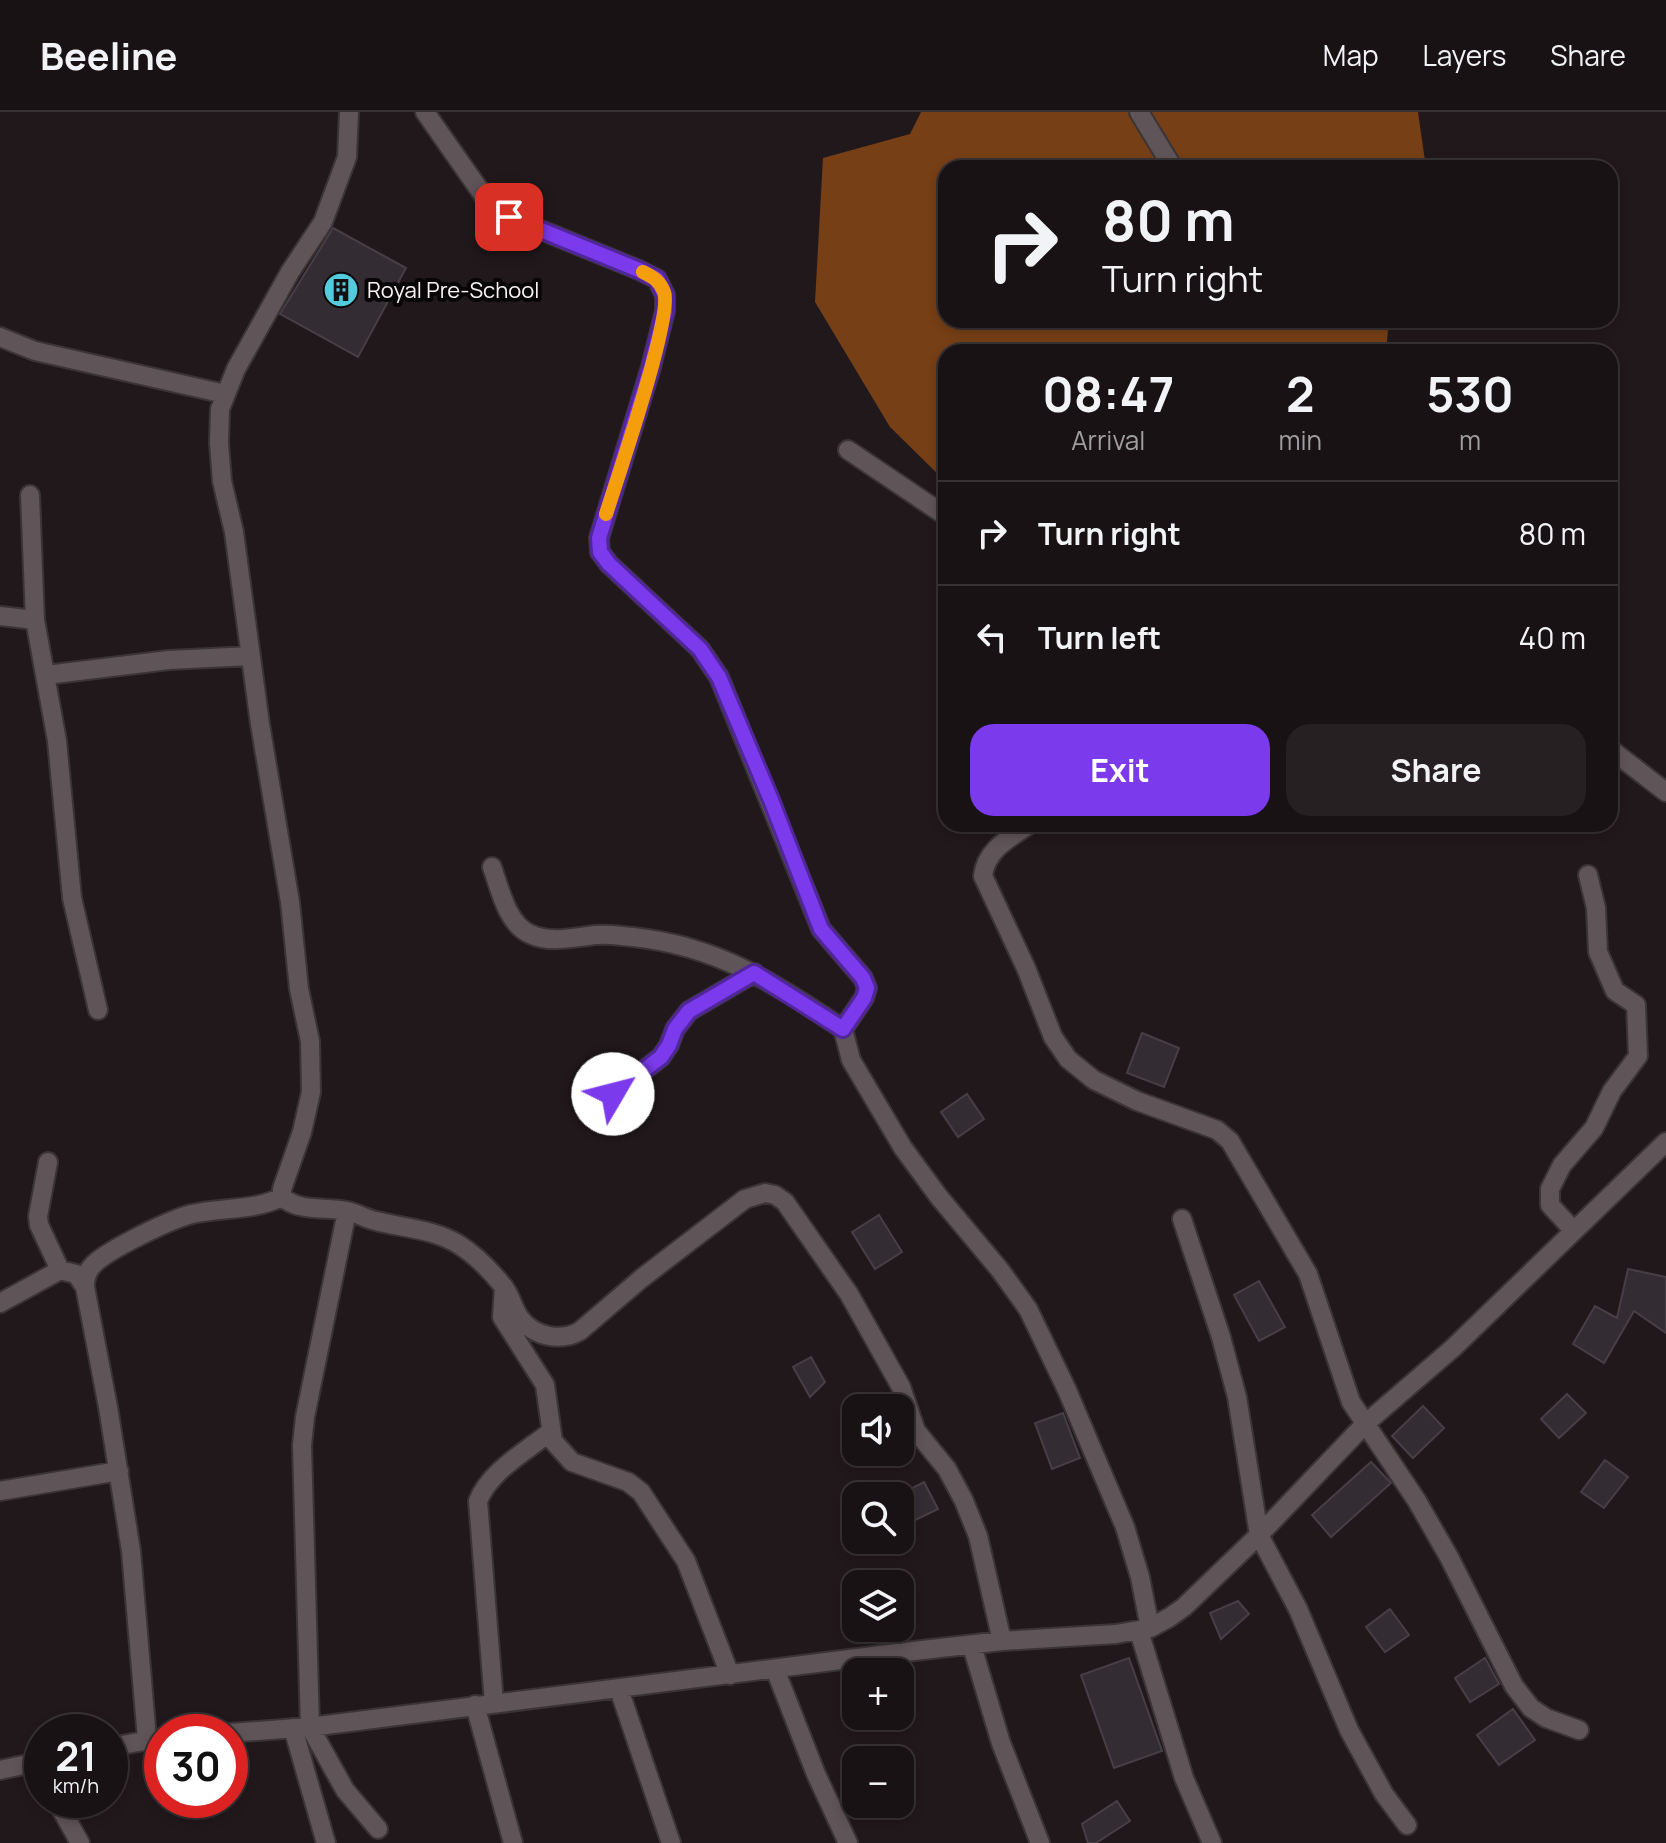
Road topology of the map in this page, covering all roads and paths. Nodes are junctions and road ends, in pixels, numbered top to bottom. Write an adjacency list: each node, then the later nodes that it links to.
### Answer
1 (349, 112): 6 (street)
2 (425, 112): 21 (street)
3 (1139, 112): 4 (street)
4 (1168, 160)
5 (0, 337): 6 (street)
6 (225, 394): 12 (street)
7 (848, 450): 9 (street)
8 (30, 495): 11 (street)
9 (938, 511)
10 (0, 616): 11 (street)
11 (35, 620): 13 (street)
12 (251, 656): 13 (street); 25 (street)
13 (46, 675): 20 (street)
14 (1618, 755): 15 (street)
15 (1666, 792)
16 (1019, 832): 33 (street)
17 (492, 867): 19 (street)
18 (1588, 875): 28 (street)
19 (754, 973): 21 (street); 22 (street)
20 (98, 1010)
21 (843, 1029): 38 (street)
22 (613, 1094)
23 (1666, 1142): 28 (street)
24 (48, 1162): 29 (street)
25 (282, 1197): 26 (street); 30 (street)
26 (347, 1211): 31 (street); 46 (street)
27 (1182, 1219): 37 (street)
28 (1574, 1231): 33 (street)
29 (60, 1270): 30 (street); 32 (street)
30 (85, 1287): 35 (street)
31 (504, 1287): 34 (street); 39 (street)
32 (0, 1303)
33 (1365, 1424): 37 (street); 47 (street)
34 (550, 1432): 42 (street); 44 (street)
35 (119, 1471): 36 (street); 45 (street)
36 (0, 1491)
37 (1259, 1535): 38 (street); 52 (street)
38 (1144, 1629): 39 (street); 60 (street)
39 (1002, 1641): 40 (street)
40 (972, 1646): 41 (street); 59 (street)
41 (775, 1669): 42 (street); 58 (street)
42 (730, 1675): 43 (street)
43 (619, 1689): 44 (street); 57 (street)
44 (484, 1704): 46 (street); 56 (street)
45 (151, 1714)
46 (301, 1727): 48 (street); 53 (street); 55 (street)
47 (1579, 1730)
48 (248, 1731)
49 (24, 1767): 50 (street)
50 (0, 1770)
51 (66, 1818): 54 (street)
52 (1407, 1825)
53 (378, 1829)
54 (80, 1843)
55 (326, 1843)
56 (513, 1843)
57 (671, 1843)
58 (848, 1843)
59 (1040, 1843)
60 (1212, 1843)

